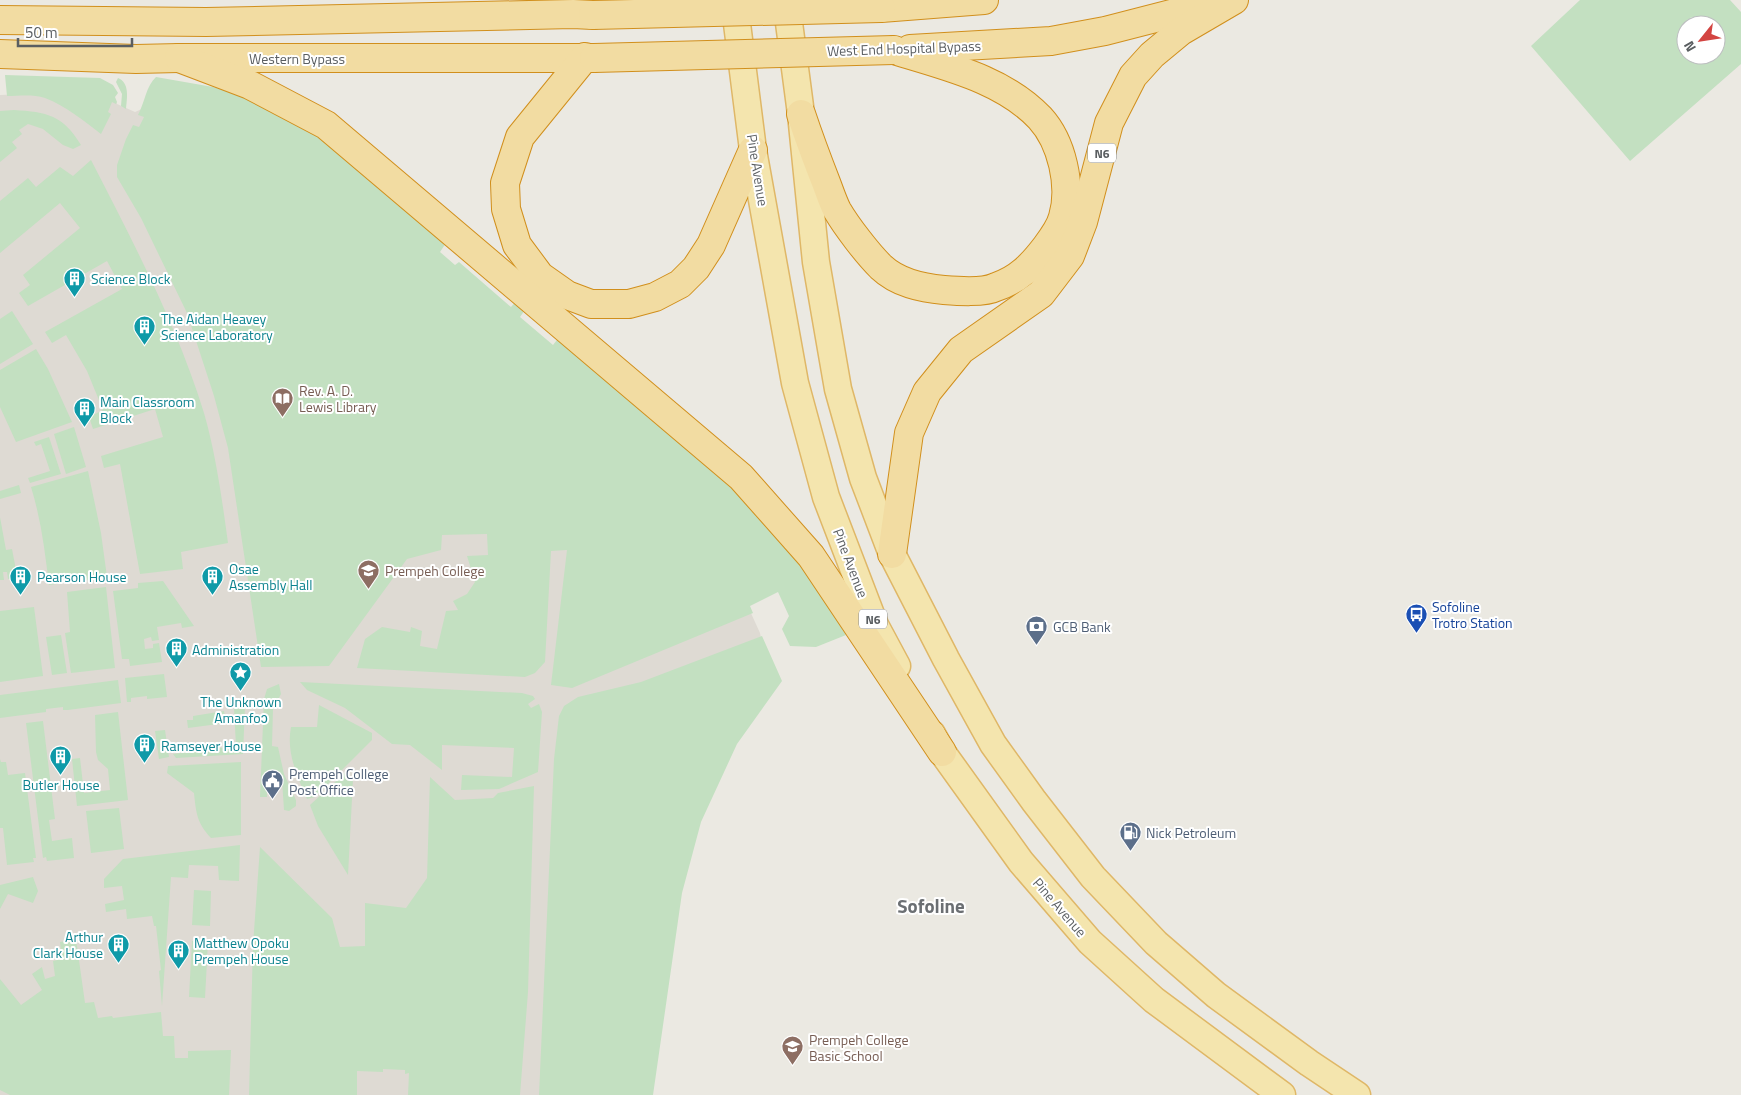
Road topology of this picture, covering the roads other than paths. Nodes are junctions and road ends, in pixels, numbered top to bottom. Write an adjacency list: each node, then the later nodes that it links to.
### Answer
1 (292, 0): 10 (highway)
2 (734, 0): 16 (main road, Pine Avenue / N6)
3 (786, 0): 15 (main road)
4 (984, 0): 7 (highway)
5 (1208, 0): 11 (highway, West End Hospital Bypass)
6 (1234, 0): 17 (highway, N6)
7 (888, 4): 8 (highway, bridge)
8 (574, 10): 10 (highway)
9 (0, 20): 10 (highway)
10 (206, 22)
11 (894, 50): 14 (highway, West End Hospital Bypass, bridge); 15 (highway)
12 (0, 54): 13 (highway, Western Bypass)
13 (179, 58): 14 (highway, Western Bypass); 18 (highway)
14 (590, 58): 16 (highway)
15 (801, 114): 17 (main road)
16 (754, 150): 18 (main road, Pine Avenue / N6)
17 (892, 554): 20 (main road)
18 (942, 752): 19 (main road, Pine Avenue / N6)
19 (1282, 1095)
20 (1358, 1095)

